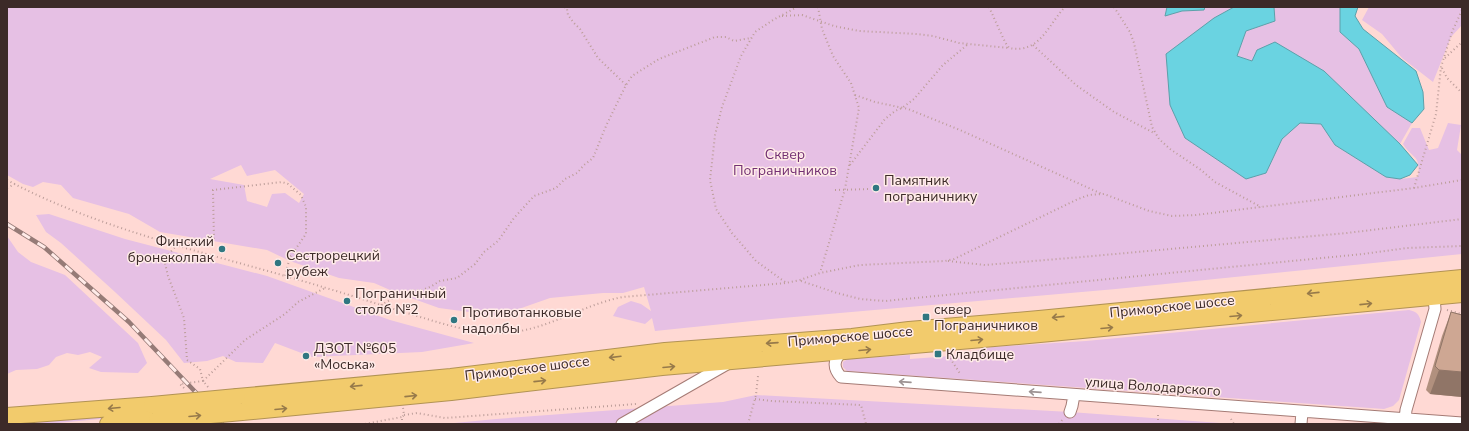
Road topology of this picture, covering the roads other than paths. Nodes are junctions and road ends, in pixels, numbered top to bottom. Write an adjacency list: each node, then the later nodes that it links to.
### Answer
1 (1462, 278): 7 (highway, Приморское шоссе, one-way to 7, bridge)
2 (1462, 294): 3 (highway, Приморское шоссе)
3 (1434, 296): 4 (highway, Приморское шоссе, one-way to 3); 11 (street)
4 (842, 352): 5 (highway, Приморское шоссе); 6 (street, улица Володарского, one-way to 4)
5 (731, 362): 7 (highway, Приморское шоссе, one-way to 5, bridge); 13 (street)
6 (1074, 395): 8 (street); 9 (street, улица Володарского)
7 (154, 412): 10 (highway, one-way to 10); 12 (highway)
8 (1070, 412)
9 (1302, 412): 11 (street, улица Володарского); 14 (street)
10 (7, 416)
11 (1405, 420): 15 (street, улица Володарского)
12 (108, 424)
13 (622, 424)
14 (1301, 424)
15 (1462, 424)

